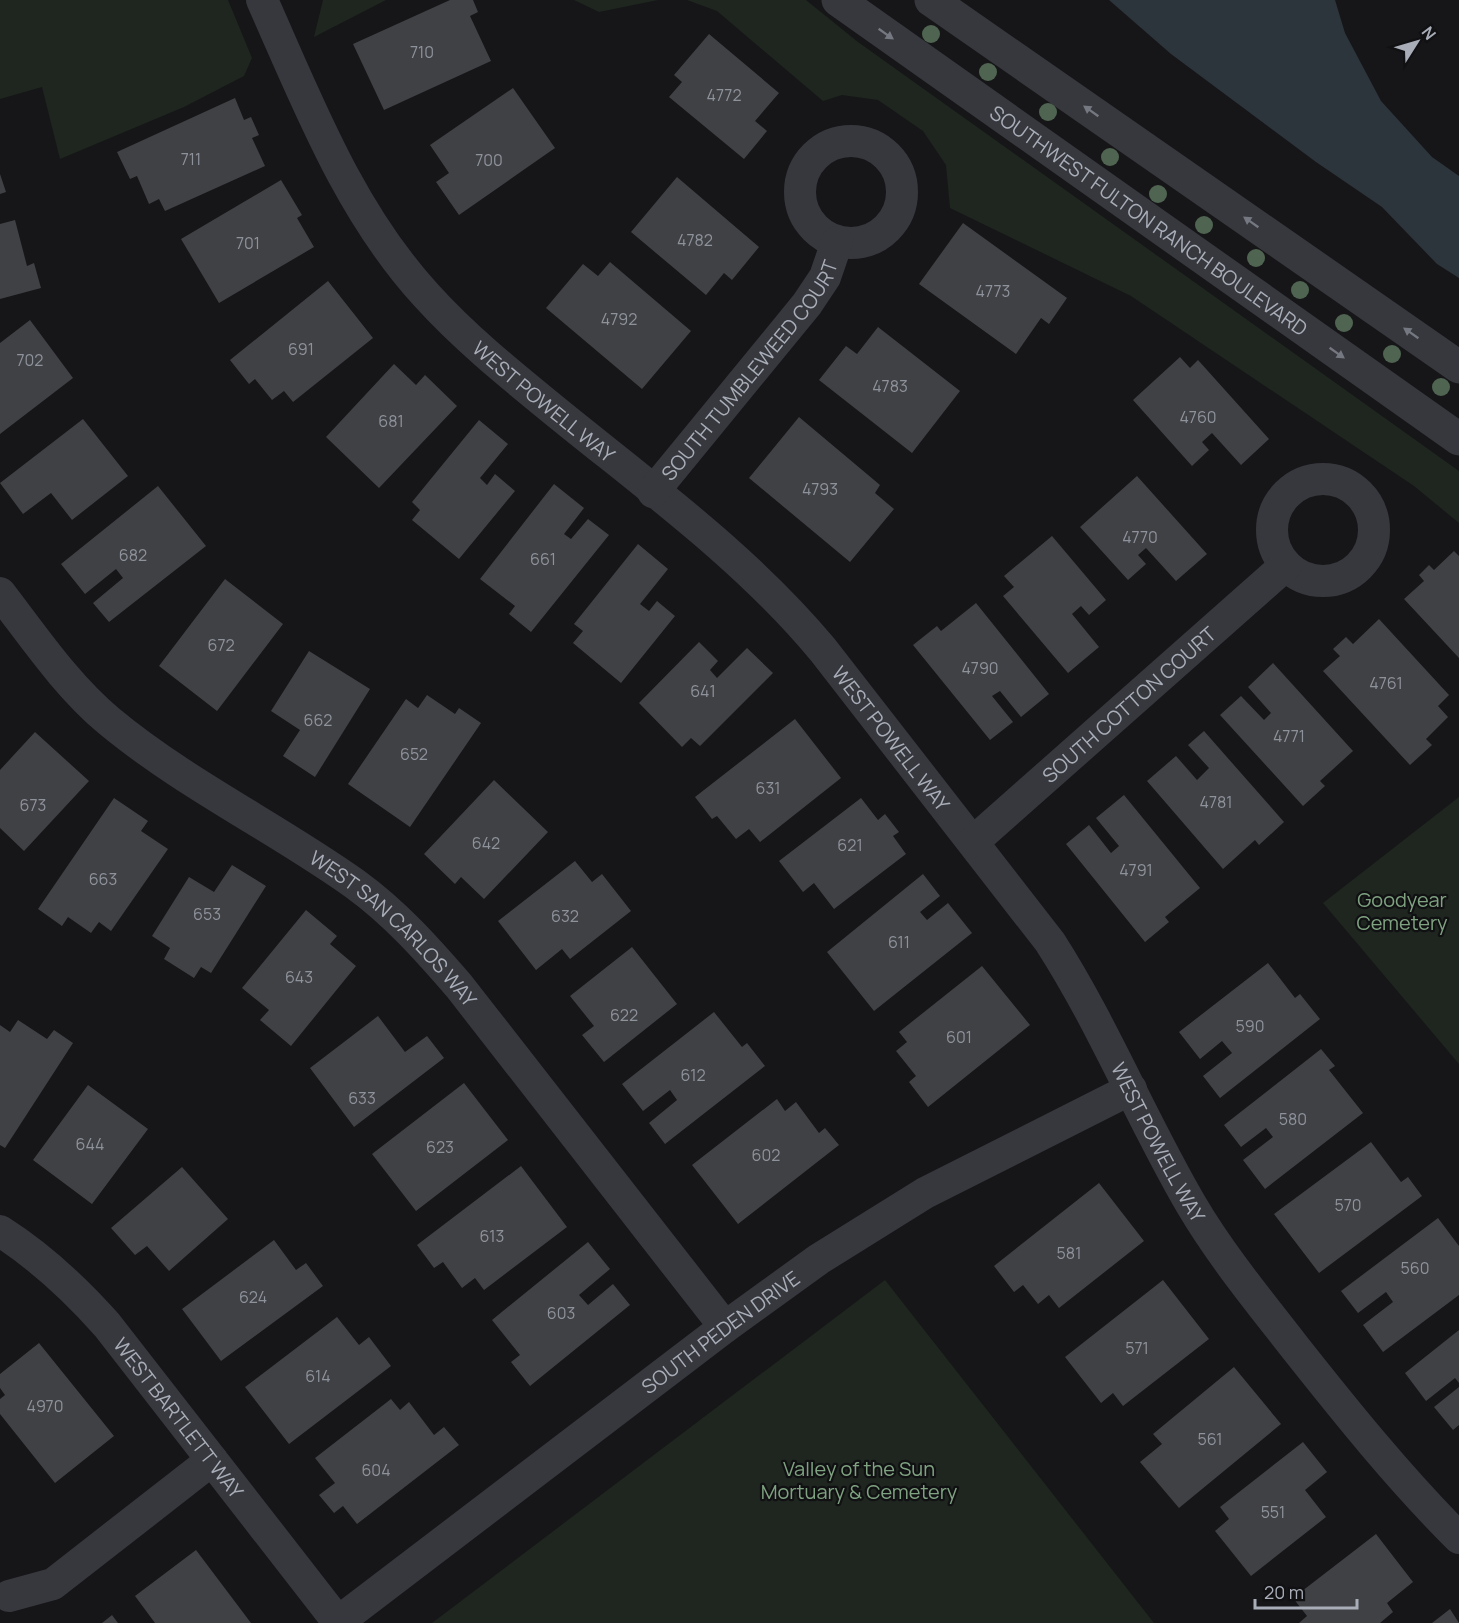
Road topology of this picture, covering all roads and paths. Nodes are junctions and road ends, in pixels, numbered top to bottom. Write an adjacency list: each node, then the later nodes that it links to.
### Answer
1 (263, 0): 7 (street, WEST POWELL WAY)
2 (838, 0): 6 (street, SOUTHWEST FULTON RANCH BOULEVARD, one-way to 6)
3 (931, 0): 5 (street, one-way to 3)
4 (837, 242): 7 (street, SOUTH TUMBLEWEED COURT)
5 (1459, 367)
6 (1459, 439)
7 (653, 492): 10 (street, WEST POWELL WAY)
8 (1286, 565): 10 (street, SOUTH COTTON COURT)
9 (0, 593): 13 (street, WEST SAN CARLOS WAY)
10 (973, 842): 11 (street, WEST POWELL WAY)
11 (1131, 1089): 13 (street, SOUTH PEDEN DRIVE); 15 (street, WEST POWELL WAY)
12 (0, 1231): 14 (street, WEST BARTLETT WAY)
13 (725, 1327): 17 (street, SOUTH PEDEN DRIVE)
14 (212, 1460): 16 (street); 17 (street, WEST BARTLETT WAY)
15 (1459, 1538)
16 (6, 1599)
17 (339, 1622)

